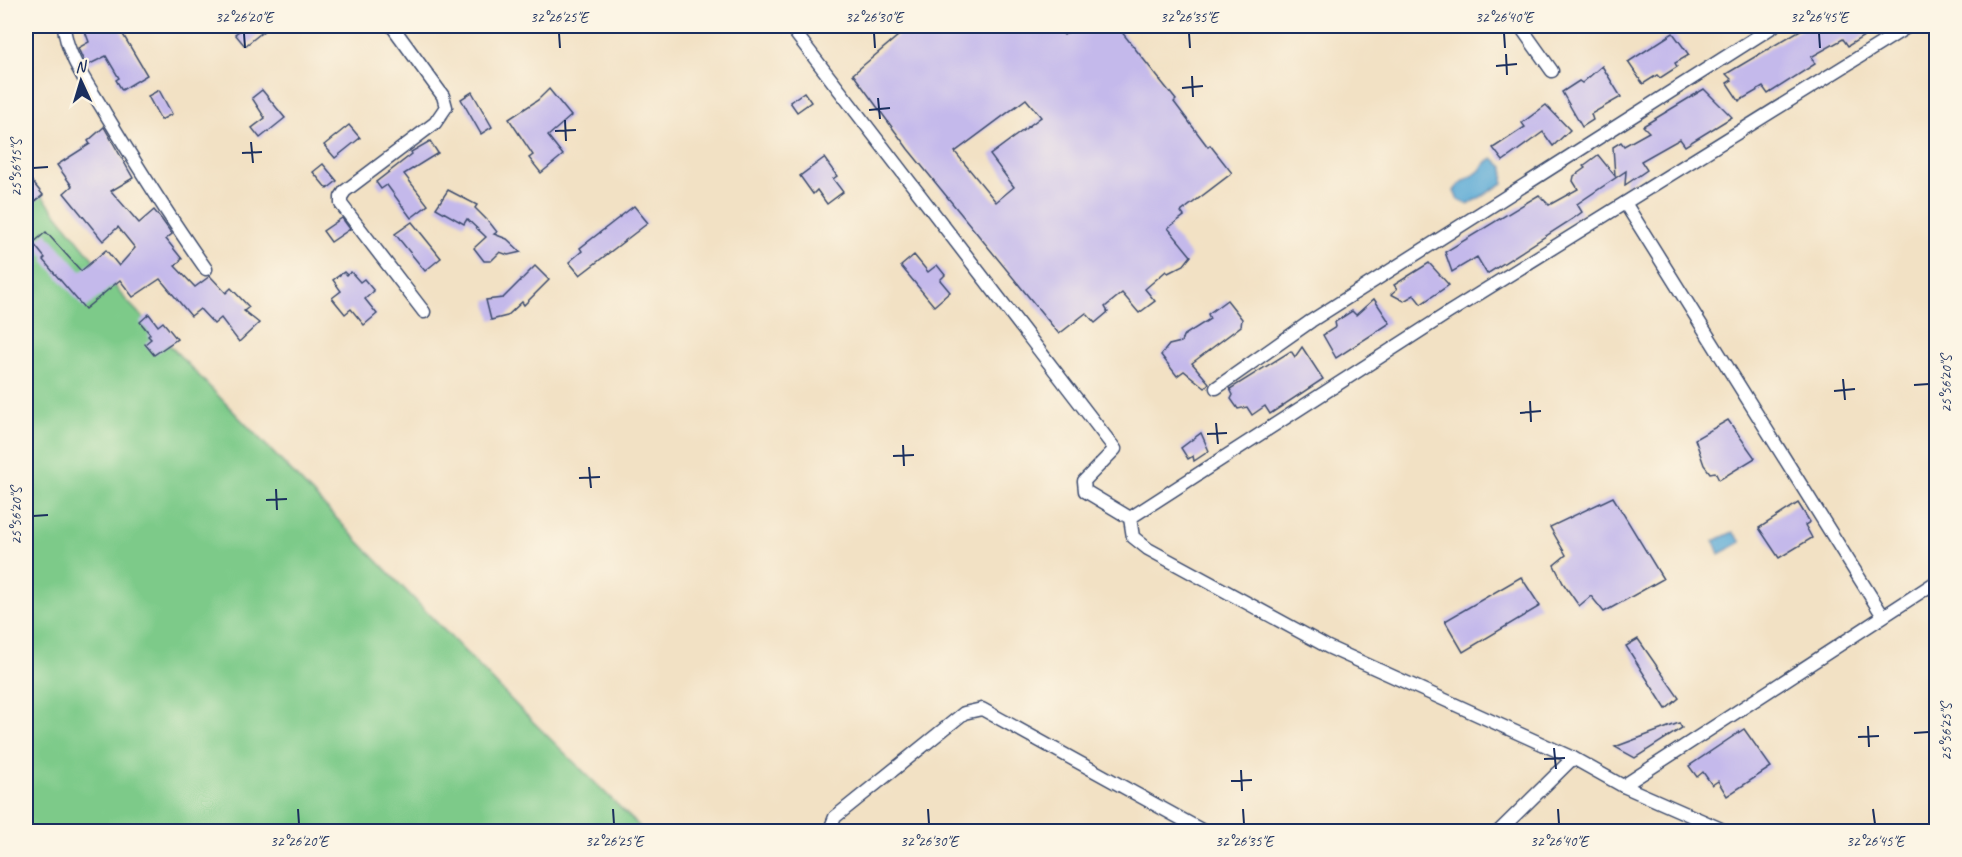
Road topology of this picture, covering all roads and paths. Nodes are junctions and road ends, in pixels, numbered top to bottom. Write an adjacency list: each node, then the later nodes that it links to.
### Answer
1 (63, 26): 9 (street)
2 (392, 26): 10 (street)
3 (790, 26): 12 (street)
4 (1520, 26): 7 (street)
5 (1774, 26): 11 (street)
6 (1909, 26): 8 (street)
7 (1552, 71)
8 (1624, 203): 12 (street); 14 (street)
9 (206, 268)
10 (424, 312)
11 (1216, 388)
12 (1130, 518): 15 (street)
13 (1936, 582): 14 (street)
14 (1883, 616): 16 (street)
15 (1573, 758): 16 (street); 19 (street)
16 (1623, 786): 20 (street)
17 (829, 831): 18 (street)
18 (1205, 831)
19 (1498, 831)
20 (1728, 831)

